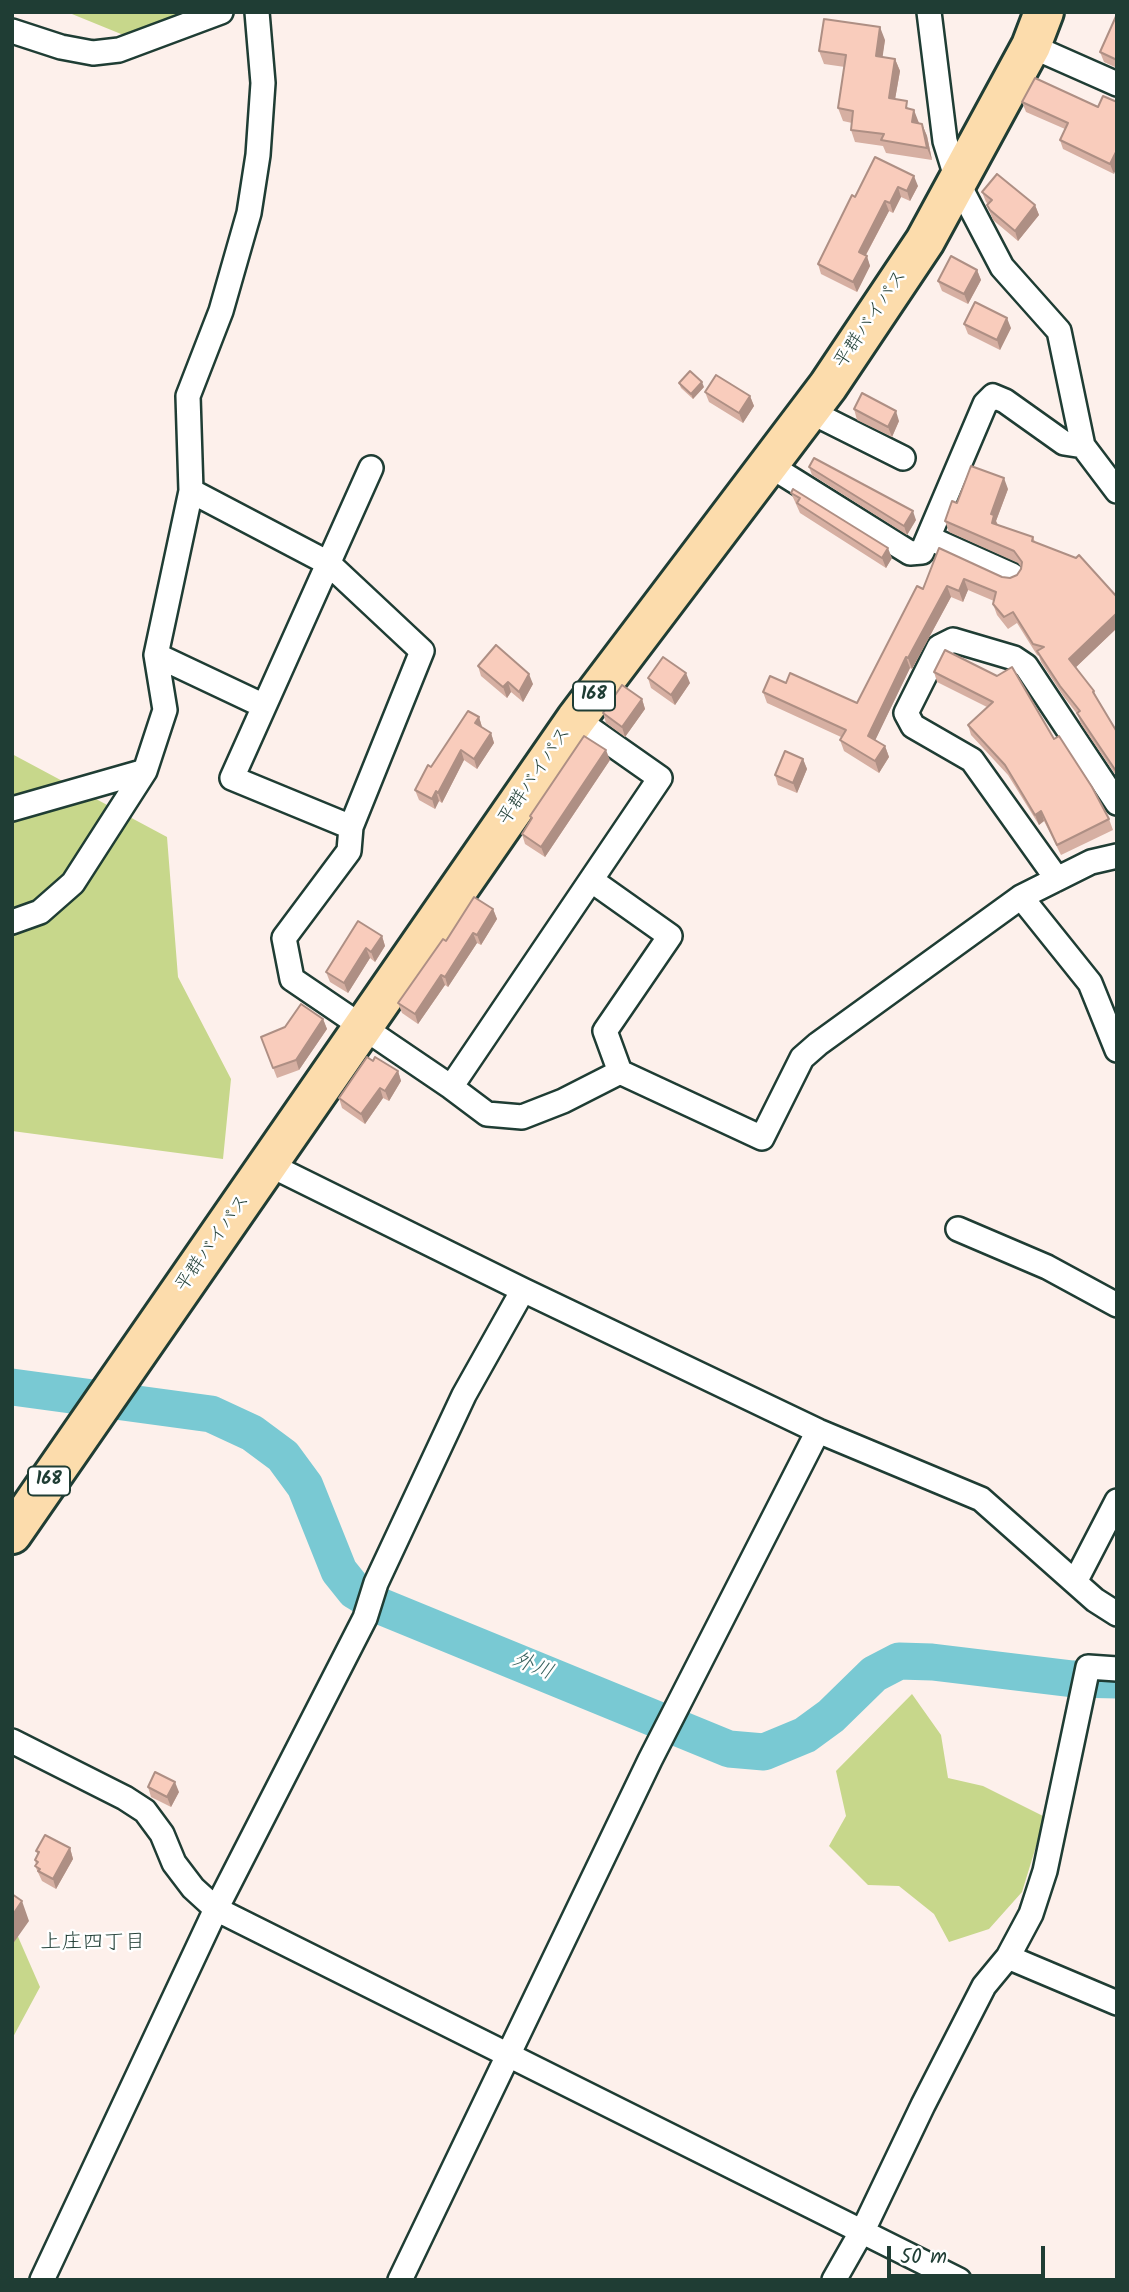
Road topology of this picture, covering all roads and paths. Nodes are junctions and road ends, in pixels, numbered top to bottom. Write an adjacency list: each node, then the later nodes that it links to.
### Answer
1 (221, 12): 5 (street)
2 (257, 12): 13 (street)
3 (929, 12): 7 (street)
4 (1037, 29): 6 (street); 7 (highway, 平群バイパス / 168)
5 (12, 31)
6 (1117, 84)
7 (958, 183): 8 (highway, 平群バイパス / 168); 9 (street)
8 (809, 411): 10 (street); 11 (highway, 平群バイパス / 168)
9 (1083, 446): 14 (street); 15 (street)
10 (903, 458)
11 (769, 465): 15 (street); 20 (highway, 平群バイパス / 168)
12 (371, 468): 16 (street)
13 (191, 491): 16 (street); 18 (street)
14 (1117, 491)
15 (929, 538): 17 (street)
16 (328, 563): 19 (street); 24 (street)
17 (1012, 575)
18 (156, 655): 19 (street); 21 (street)
19 (264, 706): 24 (street)
20 (576, 719): 27 (street); 30 (highway, 平群バイパス / 168)
21 (145, 771): 23 (street); 29 (street)
22 (1117, 803): 26 (street)
23 (12, 809)
24 (351, 827): 30 (street)
25 (1117, 856): 26 (street)
26 (1057, 879): 28 (street)
27 (591, 880): 32 (street); 33 (street)
28 (1021, 897): 31 (street); 32 (street)
29 (12, 922)
30 (364, 1027): 33 (street); 34 (highway, 平群バイパス / 168)
31 (1117, 1050)
32 (620, 1072): 33 (street)
33 (451, 1087)
34 (270, 1165): 36 (street); 40 (highway, 平群バイパス / 168)
35 (958, 1229): 37 (street)
36 (523, 1290): 38 (street); 45 (street)
37 (1117, 1305)
38 (818, 1431): 41 (street); 48 (street)
39 (1117, 1501): 41 (street)
40 (12, 1534)
41 (1074, 1582): 42 (street)
42 (1117, 1614)
43 (1117, 1669): 46 (street)
44 (12, 1741): 45 (street)
45 (216, 1909): 48 (street); 50 (street)
46 (1008, 1957): 47 (street); 49 (street)
47 (1117, 2003)
48 (509, 2054): 49 (street); 51 (street)
49 (860, 2231): 52 (street); 53 (street)
50 (42, 2280)
51 (400, 2280)
52 (834, 2280)
53 (959, 2280)

